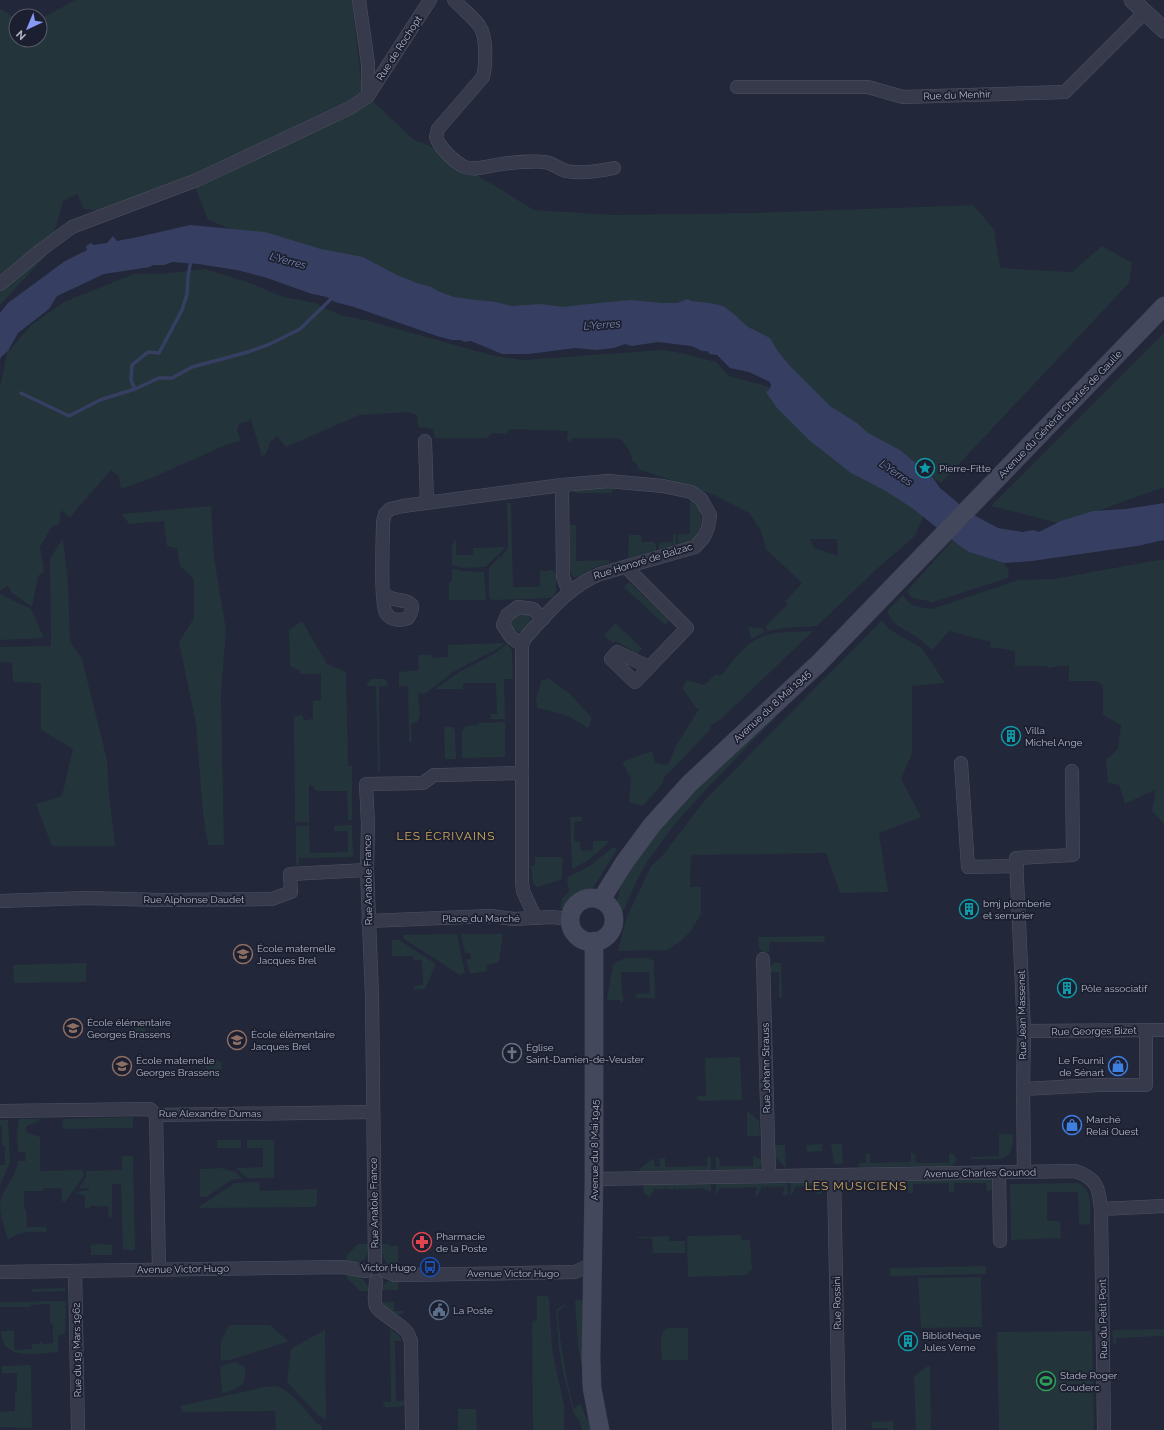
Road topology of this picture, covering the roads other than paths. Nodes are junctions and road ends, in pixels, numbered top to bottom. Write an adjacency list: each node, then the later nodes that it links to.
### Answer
1 (359, 0): 8 (street)
2 (430, 0): 8 (street, Rue de Rochopt)
3 (454, 0): 9 (street)
4 (1132, 0): 5 (street)
5 (1145, 12): 6 (street); 7 (street, Rue du Menhir)
6 (1164, 30)
7 (737, 87)
8 (368, 96): 10 (street)
9 (614, 168)
10 (0, 284)
11 (1164, 306): 15 (main road, Avenue du Général Charles de Gaulle)
12 (425, 441): 14 (street)
13 (562, 485): 14 (street, Rue Honoré de Balzac); 16 (street, Rue Honoré de Balzac); 17 (street)
14 (427, 502): 18 (street, Rue Honoré de Balzac)
15 (955, 521): 27 (main road, Avenue du 8 Mai 1945)
16 (626, 566): 17 (street, Rue Honoré de Balzac); 21 (street)
17 (569, 592): 19 (street, Rue Honoré de Balzac)
18 (383, 593)
19 (543, 619): 20 (street, Rue Honoré de Balzac); 20 (street)
20 (522, 645): 24 (street)
21 (649, 667)
22 (961, 763): 25 (street)
23 (1072, 771): 25 (street)
24 (522, 773): 26 (street, Rue Anatole France); 29 (street)
25 (1017, 862): 36 (street, Rue Jean Massenet)
26 (367, 870): 28 (street, Rue Alphonse Daudet); 31 (street, Rue Anatole France)
27 (601, 900): 30 (main road); 32 (main road)
28 (0, 901)
29 (535, 917): 30 (street, Place du Marché); 31 (street, Place du Marché)
30 (570, 919): 32 (main road)
31 (368, 921): 39 (street, Rue Anatole France)
32 (594, 941): 45 (main road, Avenue du 8 Mai 1945)
33 (763, 959): 44 (street, Rue Johann Strauss)
34 (1146, 1030): 35 (street, Rue Georges Bizet); 36 (street, Rue Georges Bizet); 37 (street)
35 (1164, 1030)
36 (1024, 1031): 37 (street, Rue Jean Massenet)
37 (1023, 1089): 42 (street, Rue Jean Massenet)
38 (0, 1111): 40 (street, Rue Alexandre Dumas)
39 (373, 1112): 40 (street, Rue Alexandre Dumas); 50 (street, Rue Anatole France)
40 (156, 1115): 51 (street)
41 (999, 1172): 42 (street, Avenue Charles Gounod); 43 (street, Avenue Charles Gounod); 48 (street)
42 (1024, 1172): 47 (street, Avenue Charles Gounod)
43 (834, 1175): 44 (street, Avenue Charles Gounod); 60 (street, Rue Rossini)
44 (769, 1176): 45 (street, Avenue Charles Gounod)
45 (594, 1179): 49 (main road, Avenue du 8 Mai 1945)
46 (1164, 1206): 47 (street)
47 (1101, 1209): 61 (street, Rue du Petit Pont)
48 (1000, 1241)
49 (592, 1264): 54 (street, Avenue Victor Hugo); 55 (main road, Avenue du 8 Mai 1945)
50 (370, 1266): 51 (street, Avenue Victor Hugo); 54 (street)
51 (159, 1270): 52 (street, Avenue Victor Hugo)
52 (76, 1271): 53 (street, Avenue Victor Hugo); 56 (street, Rue du 19 Mars 1962)
53 (0, 1272)
54 (380, 1276): 57 (street)
55 (591, 1358): 58 (main road, Avenue du 8 Mai 1945); 59 (main road, Avenue du 8 Mai 1945)
56 (78, 1430)
57 (412, 1430)
58 (600, 1430)
59 (612, 1430)
60 (839, 1430)
61 (1104, 1430)

